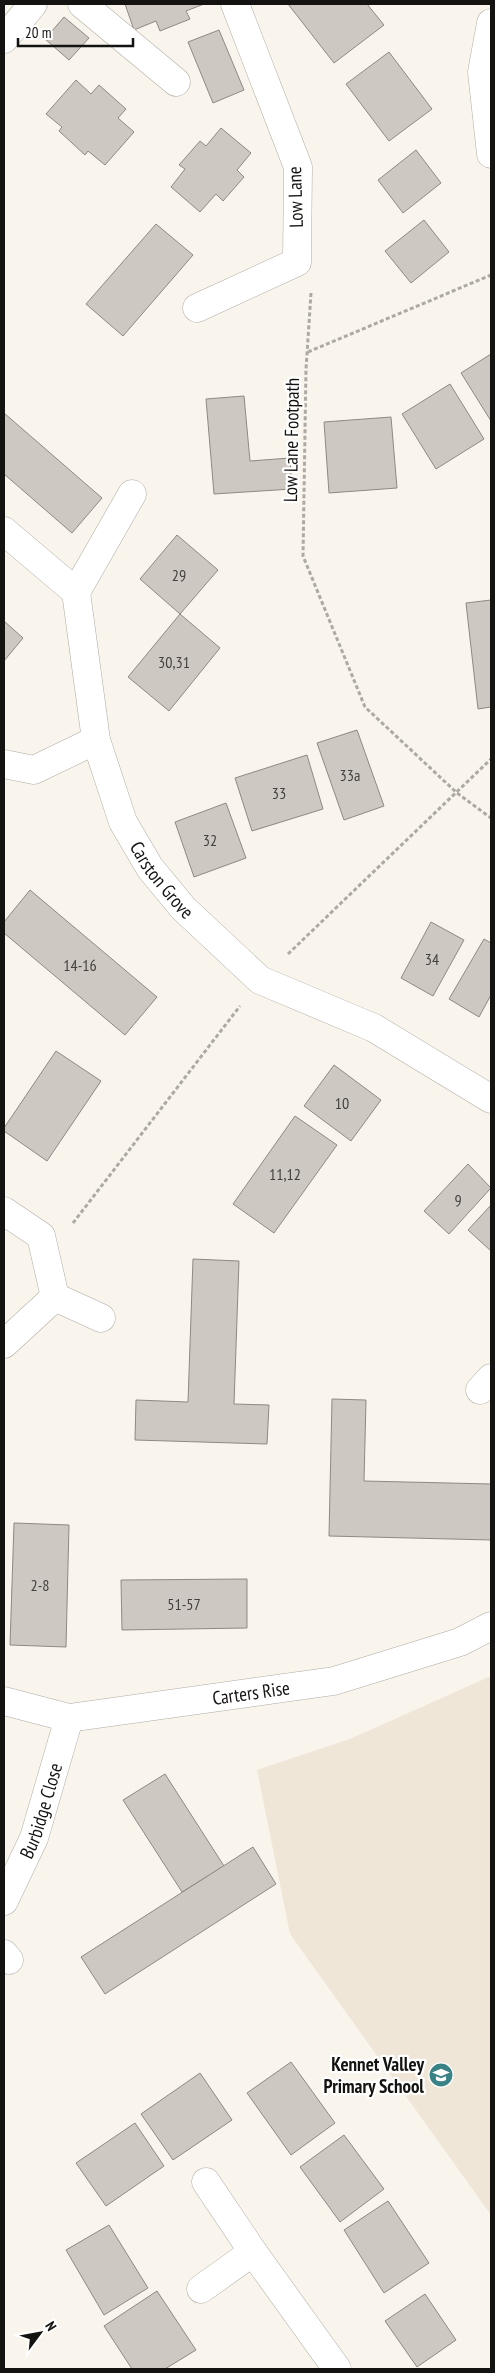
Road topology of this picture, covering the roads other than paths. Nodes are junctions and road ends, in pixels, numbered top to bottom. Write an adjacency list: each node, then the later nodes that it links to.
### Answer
1 (33, 4): 5 (street)
2 (82, 4): 6 (street)
3 (235, 4): 8 (street, Low Lane)
4 (491, 23): 7 (street)
5 (4, 39)
6 (176, 82)
7 (491, 154)
8 (197, 308)
9 (132, 494): 11 (street)
10 (4, 531): 11 (street)
11 (76, 592): 12 (street, Carston Grove)
12 (96, 740): 13 (street); 14 (street, Carston Grove)
13 (4, 764)
14 (491, 1099)
15 (4, 1211): 16 (street)
16 (55, 1297): 17 (street); 18 (street)
17 (102, 1318)
18 (4, 1344)
19 (491, 1626): 21 (street, Carters Rise)
20 (4, 1701): 21 (street, Carters Rise)
21 (69, 1718): 22 (street, Burbidge Close)
22 (4, 1901)
23 (206, 2182): 24 (street)
24 (253, 2252): 25 (street); 26 (street)
25 (200, 2289)
26 (337, 2369)

